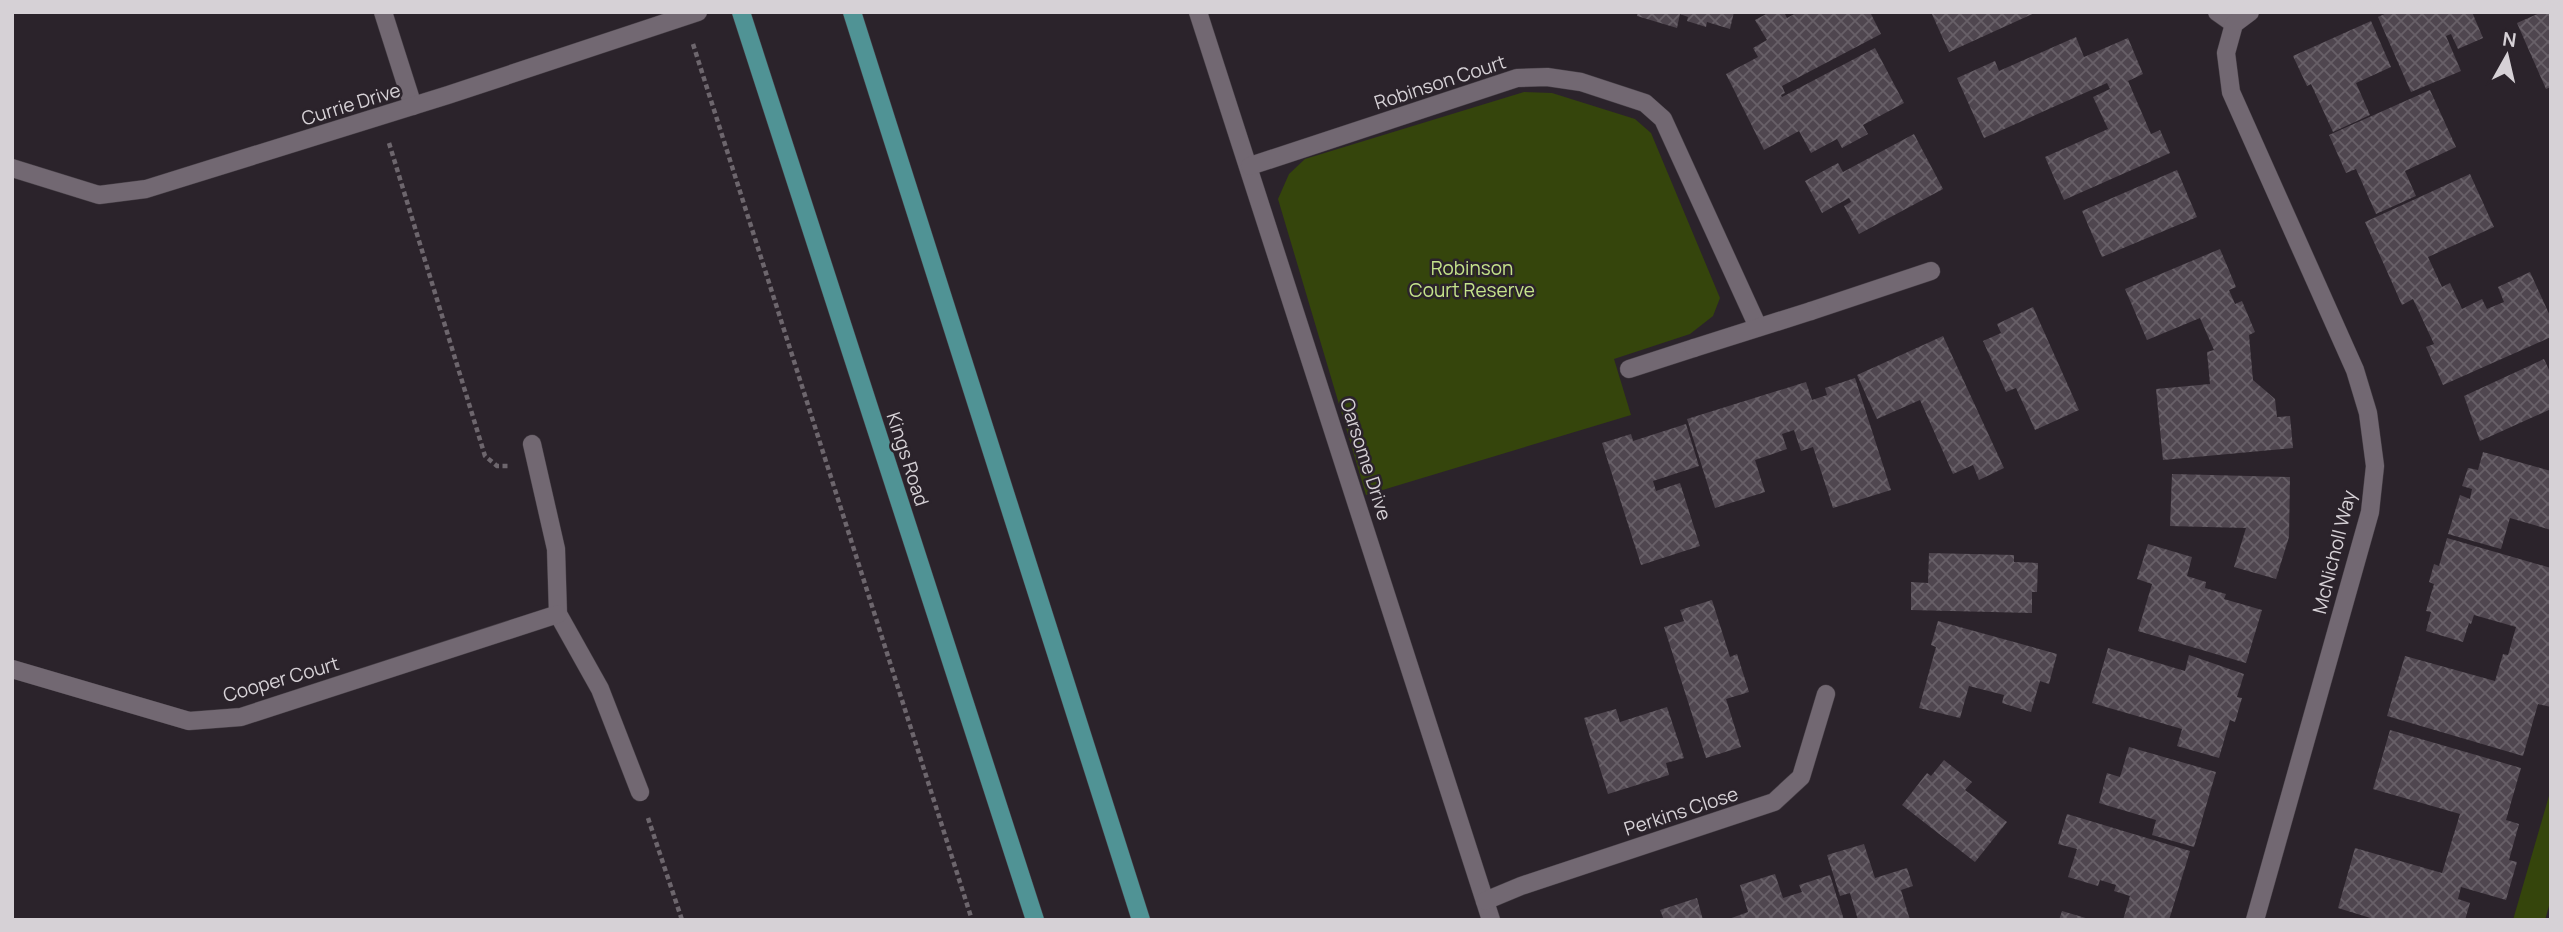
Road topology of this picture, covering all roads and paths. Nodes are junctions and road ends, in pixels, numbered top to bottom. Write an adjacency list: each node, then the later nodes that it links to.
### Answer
1 (383, 12): 9 (street)
2 (741, 12): 25 (main road, Kings Road)
3 (852, 12): 26 (main road)
4 (1198, 12): 11 (street, Oarsome Drive)
5 (2217, 12): 8 (street)
6 (2250, 12): 8 (street)
7 (691, 15): 9 (street, Currie Drive); 24 (path)
8 (2234, 24): 28 (street, McNicholl Way)
9 (413, 106): 10 (street, Currie Drive)
10 (381, 117): 12 (street, Currie Drive); 17 (path)
11 (1250, 166): 14 (street, Robinson Court); 22 (street, Oarsome Drive)
12 (12, 168)
13 (1931, 271): 14 (street)
14 (1758, 327): 15 (street)
15 (1629, 369)
16 (532, 444): 17 (street)
17 (535, 465): 18 (street)
18 (558, 614): 19 (street, Cooper Court); 21 (street)
19 (12, 669)
20 (1826, 694): 22 (street, Perkins Close)
21 (639, 792): 23 (path)
22 (1485, 901): 27 (street, Oarsome Drive)
23 (682, 920)
24 (972, 920)
25 (1035, 920)
26 (1141, 920)
27 (1491, 920)
28 (2255, 920)

